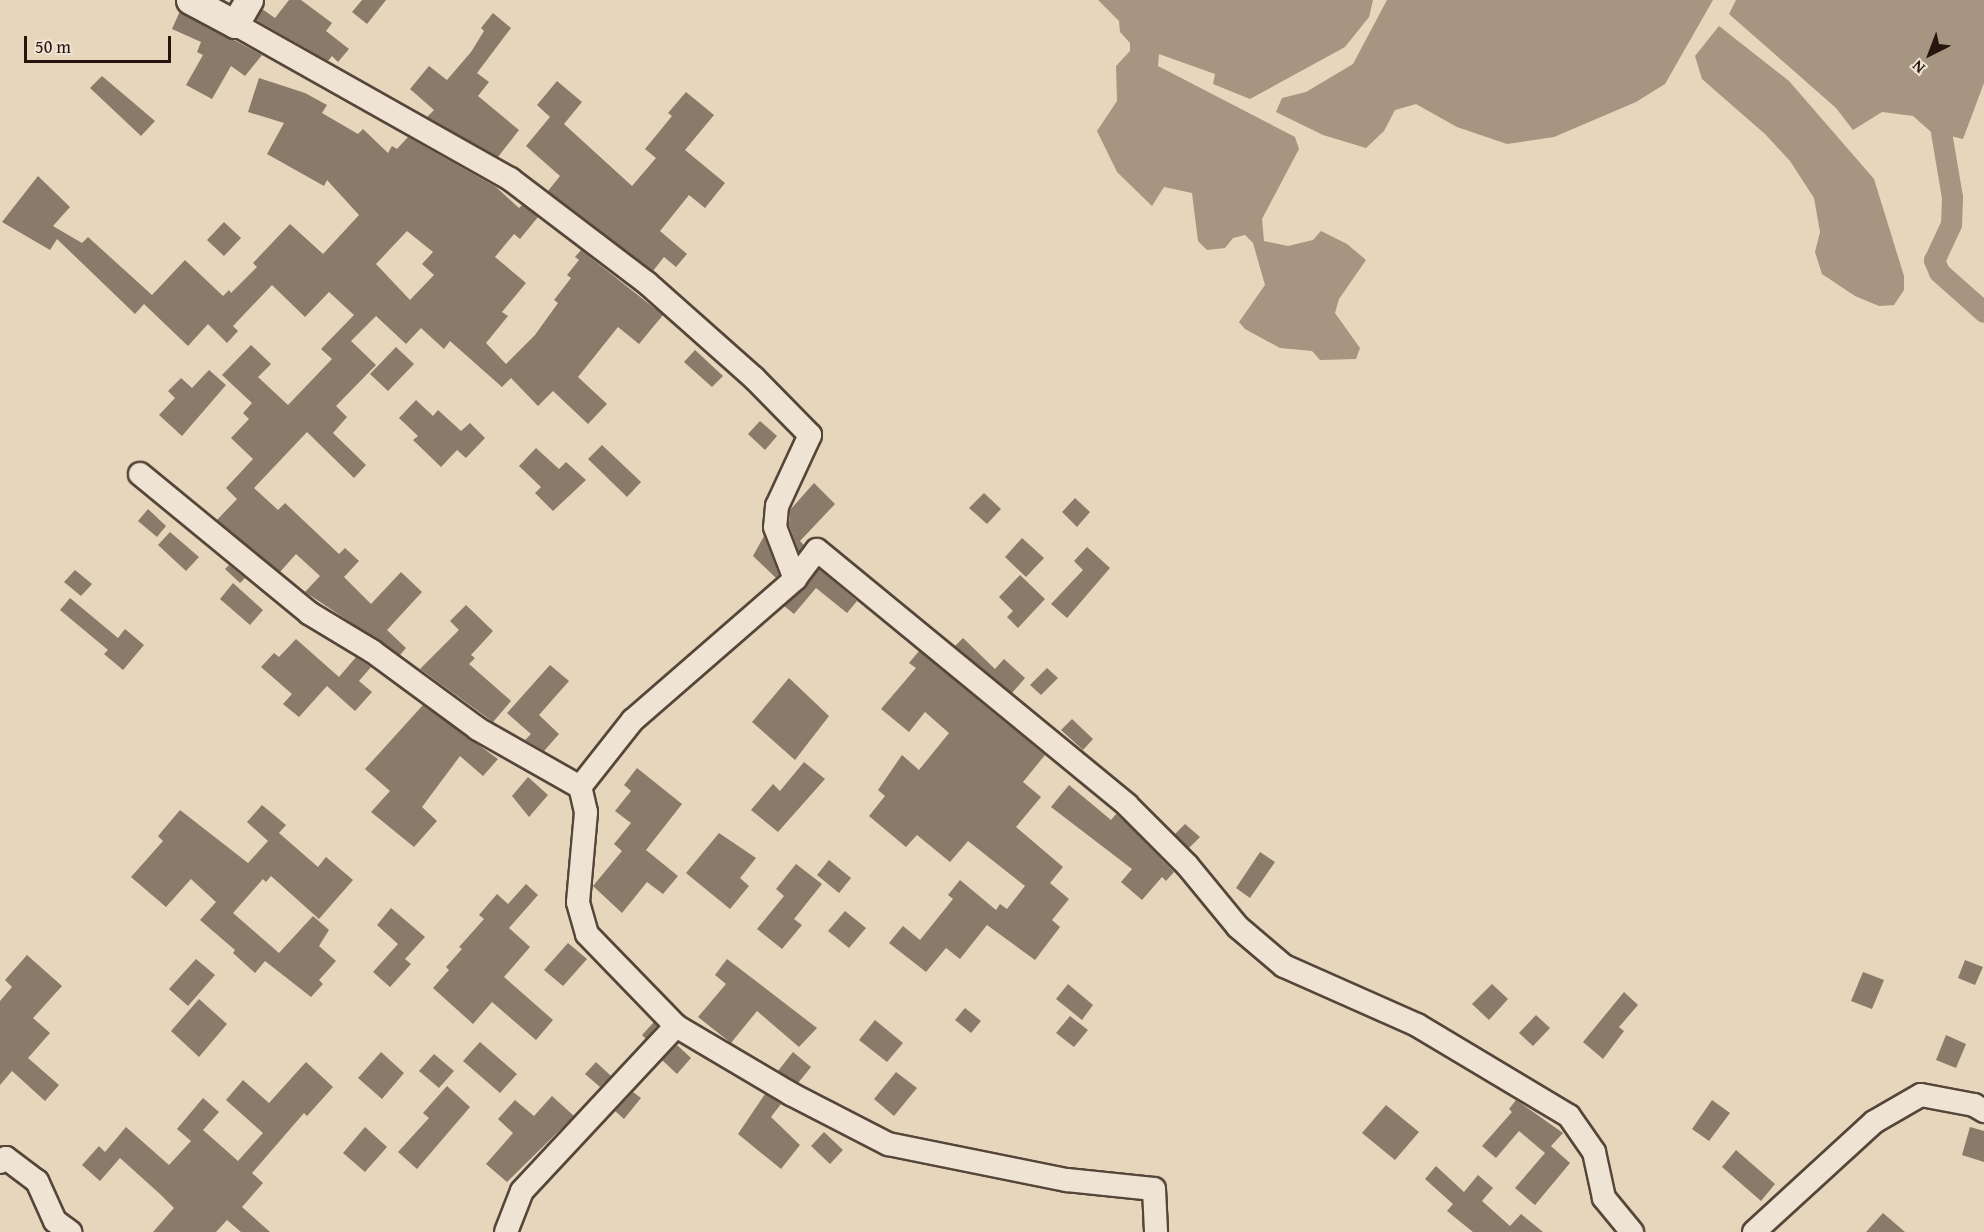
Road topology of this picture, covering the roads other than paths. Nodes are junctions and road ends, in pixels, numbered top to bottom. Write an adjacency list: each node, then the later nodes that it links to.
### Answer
1 (190, 0): 3 (street)
2 (249, 0): 3 (street)
3 (235, 24): 5 (street)
4 (140, 474): 6 (street)
5 (795, 579): 6 (street); 13 (street)
6 (580, 787): 7 (street)
7 (676, 1026): 11 (street); 12 (street)
8 (1984, 1111): 14 (street)
9 (0, 1162): 10 (street)
10 (70, 1232)
11 (506, 1232)
12 (1156, 1232)
13 (1632, 1232)
14 (1754, 1232)

